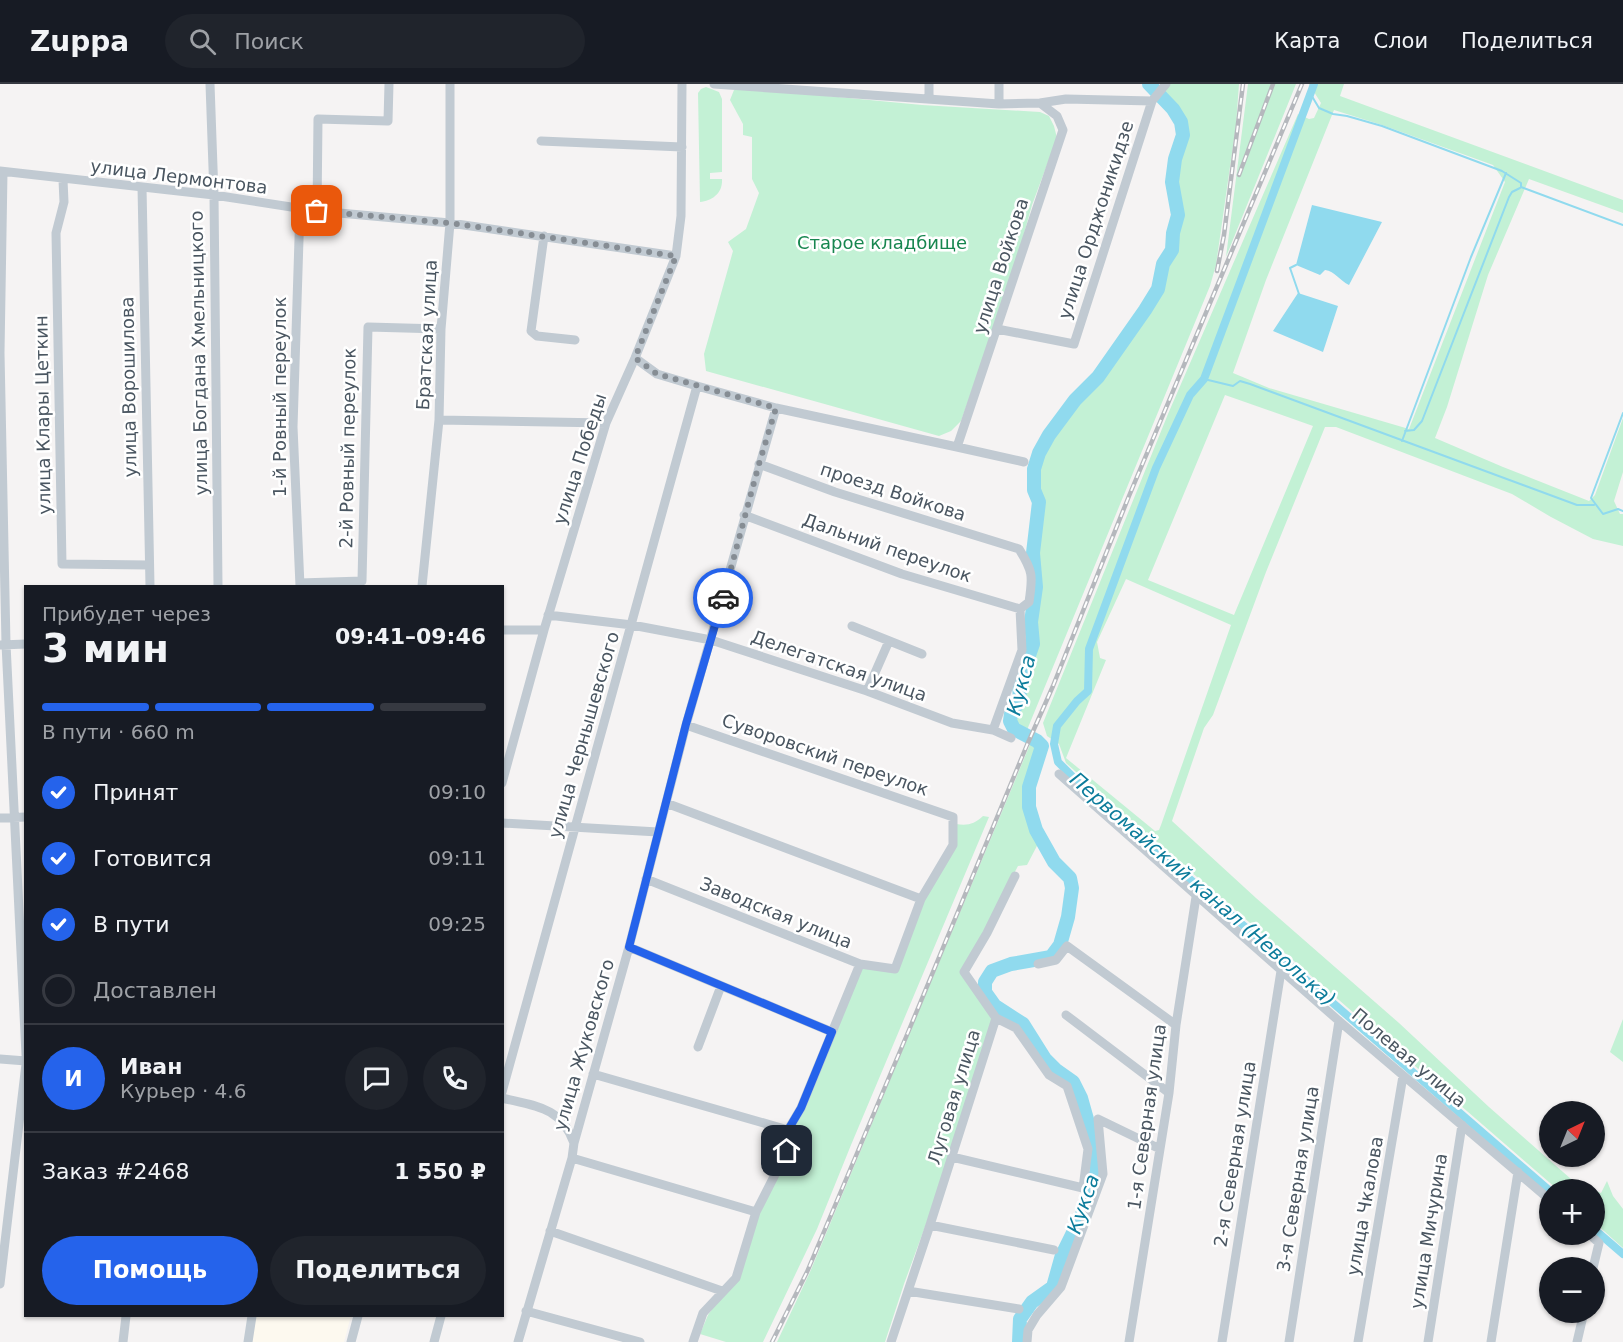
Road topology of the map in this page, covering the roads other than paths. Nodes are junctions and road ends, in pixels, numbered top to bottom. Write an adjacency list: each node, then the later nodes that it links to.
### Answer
1 (210, 84): 21 (street, улица Богдана Хмельницкого)
2 (388, 84): 23 (street)
3 (450, 84): 24 (street, Братская улица)
4 (682, 84): 17 (street, улица Победы)
5 (714, 84): 10 (street)
6 (871, 84): 11 (street)
7 (929, 84): 12 (street)
8 (999, 84): 15 (street)
9 (1166, 84): 13 (street)
10 (764, 86): 11 (street)
11 (871, 94): 12 (street)
12 (929, 99): 15 (street)
13 (1152, 101): 14 (street); 28 (street, улица Орджоникидзе)
14 (1040, 103): 15 (street); 28 (street, улица Войкова)
15 (999, 104)
16 (541, 141): 17 (street)
17 (682, 147): 26 (street, улица Победы)
18 (1, 171): 19 (street, улица Лермонтова); 39 (street)
19 (63, 180): 20 (street, улица Лермонтова); 40 (street, улица Клары Цеткин)
20 (142, 187): 21 (street, улица Лермонтова); 40 (street, улица Ворошилова)
21 (214, 195): 22 (street, улица Лермонтова); 42 (street, улица Богдана Хмельницкого)
22 (300, 208): 23 (street, улица Лермонтова); 43 (street, 1-й Ровный переулок)
23 (317, 211): 24 (street, улица Лермонтова)
24 (450, 223): 25 (street, улица Лермонтова); 27 (street, Братская улица)
25 (544, 236): 26 (street, улица Лермонтова); 29 (street)
26 (676, 256): 30 (street, улица Победы)
27 (441, 329): 33 (street, Братская улица); 43 (street, 2-й Ровный переулок)
28 (998, 329): 35 (street, улица Войкова)
29 (575, 340)
30 (635, 358): 31 (street); 34 (street, улица Победы)
31 (697, 386): 32 (street); 47 (street, улица Чернышевского)
32 (776, 408): 35 (street); 37 (street, улица Жуковского)
33 (439, 420): 34 (street); 44 (street, Братская улица)
34 (606, 423): 46 (street, улица Победы)
35 (957, 447): 36 (street)
36 (1024, 462)
37 (759, 464): 38 (street, улица Жуковского); 45 (street, проезд Войкова)
38 (744, 515): 45 (street, Дальний переулок); 51 (street, улица Жуковского)
39 (2, 550): 54 (street)
40 (149, 565): 41 (street, улица Ворошилова)
41 (150, 585)
42 (218, 585)
43 (300, 585)
44 (422, 585)
45 (1020, 609): 58 (street)
46 (548, 615): 47 (street, Делегатская улица); 50 (street, улица Победы)
47 (632, 625): 51 (street, Делегатская улица); 67 (street, улица Чернышевского)
48 (852, 626): 52 (street)
49 (504, 630): 50 (street)
50 (544, 630): 61 (street, улица Победы)
51 (711, 640): 56 (street, Делегатская улица); 57 (street, улица Жуковского)
52 (888, 641): 55 (street); 56 (street)
53 (24, 644): 54 (street)
54 (3, 645): 65 (street)
55 (922, 654)
56 (867, 691): 58 (street, Делегатская улица)
57 (686, 724): 62 (street, улица Жуковского); 72 (street, Суворовский переулок)
58 (993, 730): 59 (street, Делегатская улица)
59 (1011, 738)
60 (1059, 774): 71 (street, Полевая улица)
61 (504, 776)
62 (666, 803): 68 (street, улица Жуковского); 72 (street)
63 (24, 817): 65 (street)
64 (0, 818): 65 (street)
65 (13, 818): 80 (street)
66 (504, 823): 67 (street)
67 (575, 827): 68 (street); 90 (street, улица Чернышевского)
68 (658, 832): 70 (street, улица Жуковского)
69 (1015, 876): 79 (street, Луговая улица)
70 (646, 879): 73 (street, улица Жуковского); 74 (street, Заводская улица)
71 (1196, 897): 76 (street, Полевая улица); 82 (street, 1-я Северная улица)
72 (921, 899): 74 (street, Заводская улица)
73 (629, 947): 77 (street); 87 (street, улица Жуковского)
74 (860, 964): 83 (street)
75 (1038, 964): 82 (street)
76 (1281, 971): 81 (street, Полевая улица); 125 (street, 2-я Северная улица)
77 (721, 986): 83 (street); 84 (street)
78 (1066, 1015): 91 (street)
79 (996, 1018): 97 (street, Луговая улица); 97 (street)
80 (24, 1019)
81 (1339, 1022): 88 (street, Полевая улица); 126 (street, 3-я Северная улица)
82 (1176, 1025): 91 (street, 1-я Северная улица)
83 (832, 1032): 94 (street)
84 (698, 1047)
85 (0, 1059): 86 (street)
86 (24, 1063)
87 (593, 1074): 94 (street); 95 (street, улица Жуковского)
88 (1403, 1076): 93 (street, Полевая улица); 127 (street, улица Чкалова)
89 (24, 1080): 105 (street)
90 (504, 1085)
91 (1169, 1092): 96 (street, 1-я Северная улица)
92 (504, 1099): 95 (street)
93 (1462, 1125): 99 (street, Полевая улица); 128 (street, улица Мичурина)
94 (788, 1130): 101 (street)
95 (574, 1143): 98 (street, улица Жуковского)
96 (1160, 1149): 123 (street); 124 (street, 1-я Северная улица)
97 (952, 1157): 102 (street, Луговая улица)
98 (572, 1158): 101 (street); 103 (street, улица Жуковского)
99 (1518, 1172): 100 (street, Полевая улица); 129 (street)
100 (1539, 1190)
101 (756, 1212): 106 (street)
102 (930, 1226): 104 (street); 107 (street, Луговая улица)
103 (550, 1232): 106 (street); 109 (street, улица Жуковского)
104 (1054, 1250)
105 (0, 1284)
106 (722, 1291): 121 (street)
107 (908, 1291): 108 (street); 122 (street, Луговая улица)
108 (1019, 1309)
109 (526, 1311): 119 (street, улица Жуковского); 120 (street)
110 (126, 1317): 115 (street)
111 (252, 1317): 116 (street)
112 (358, 1317): 117 (street)
113 (441, 1317): 118 (street)
114 (1581, 1323): 130 (street)
115 (123, 1342)
116 (248, 1342)
117 (351, 1342)
118 (434, 1342)
119 (518, 1342)
120 (639, 1342)
121 (693, 1342)
122 (891, 1342)
123 (1027, 1342)
124 (1129, 1342)
125 (1222, 1342)
126 (1289, 1342)
127 (1358, 1342)
128 (1428, 1342)
129 (1491, 1342)
130 (1577, 1342)

